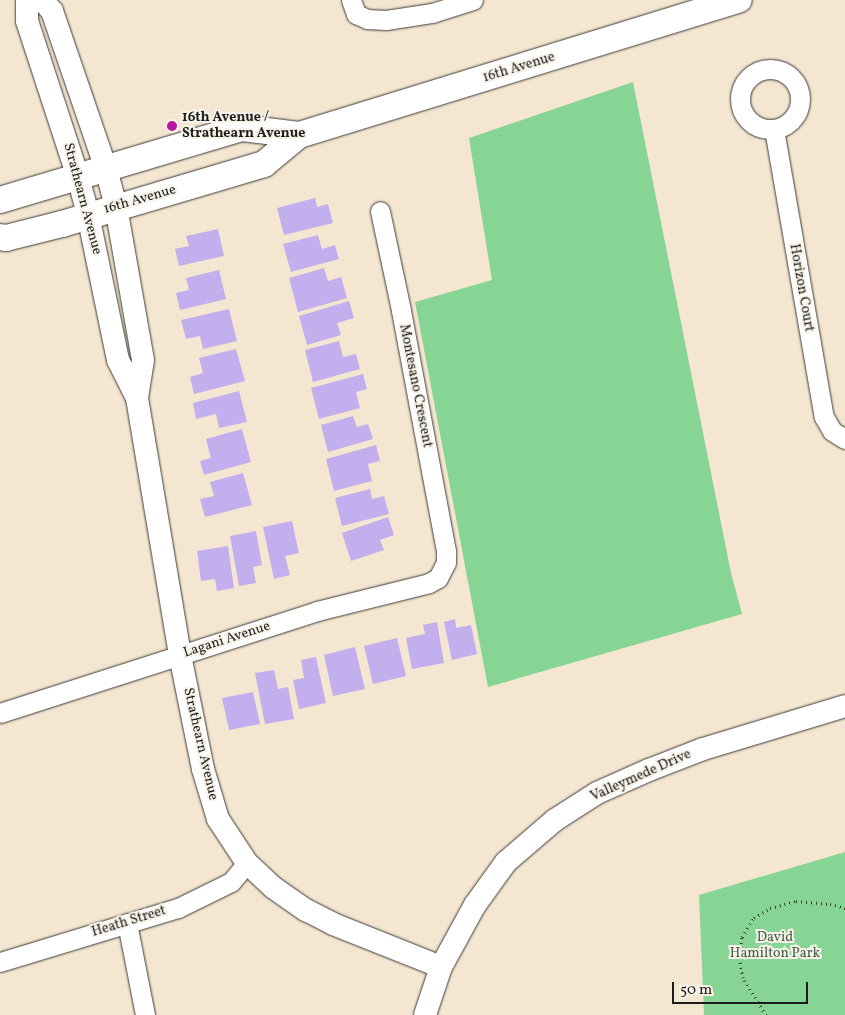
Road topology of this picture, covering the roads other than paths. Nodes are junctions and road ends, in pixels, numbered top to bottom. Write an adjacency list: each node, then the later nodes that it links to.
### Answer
1 (27, 0): 9 (street, Strathearn Avenue)
2 (42, 0): 8 (street, Strathearn Avenue)
3 (350, 0): 4 (street)
4 (473, 0)
5 (739, 0): 7 (main road, 16th Avenue)
6 (774, 129): 16 (street, Horizon Court)
7 (299, 135): 8 (main road, 16th Avenue); 11 (main road, 16th Avenue)
8 (106, 169): 9 (main road, 16th Avenue); 11 (street, Strathearn Avenue)
9 (78, 177): 10 (main road, 16th Avenue); 13 (street, Strathearn Avenue)
10 (0, 200)
11 (116, 208): 13 (main road, 16th Avenue); 15 (street, Strathearn Avenue)
12 (380, 211): 17 (street, Montesano Crescent)
13 (88, 215): 14 (main road, 16th Avenue); 15 (street, Strathearn Avenue)
14 (0, 238)
15 (137, 398): 18 (street, Strathearn Avenue)
16 (845, 439)
17 (446, 562): 18 (street, Lagani Avenue)
18 (180, 655): 20 (street, Lagani Avenue); 21 (street, Strathearn Avenue)
19 (845, 706): 24 (street, Valleymede Drive)
20 (0, 713)
21 (247, 863): 22 (street, Heath Street); 24 (street, Strathearn Avenue)
22 (126, 923): 23 (street, Heath Street); 25 (street)
23 (0, 962)
24 (441, 967): 26 (street, Valleymede Drive)
25 (145, 1015)
26 (424, 1015)

